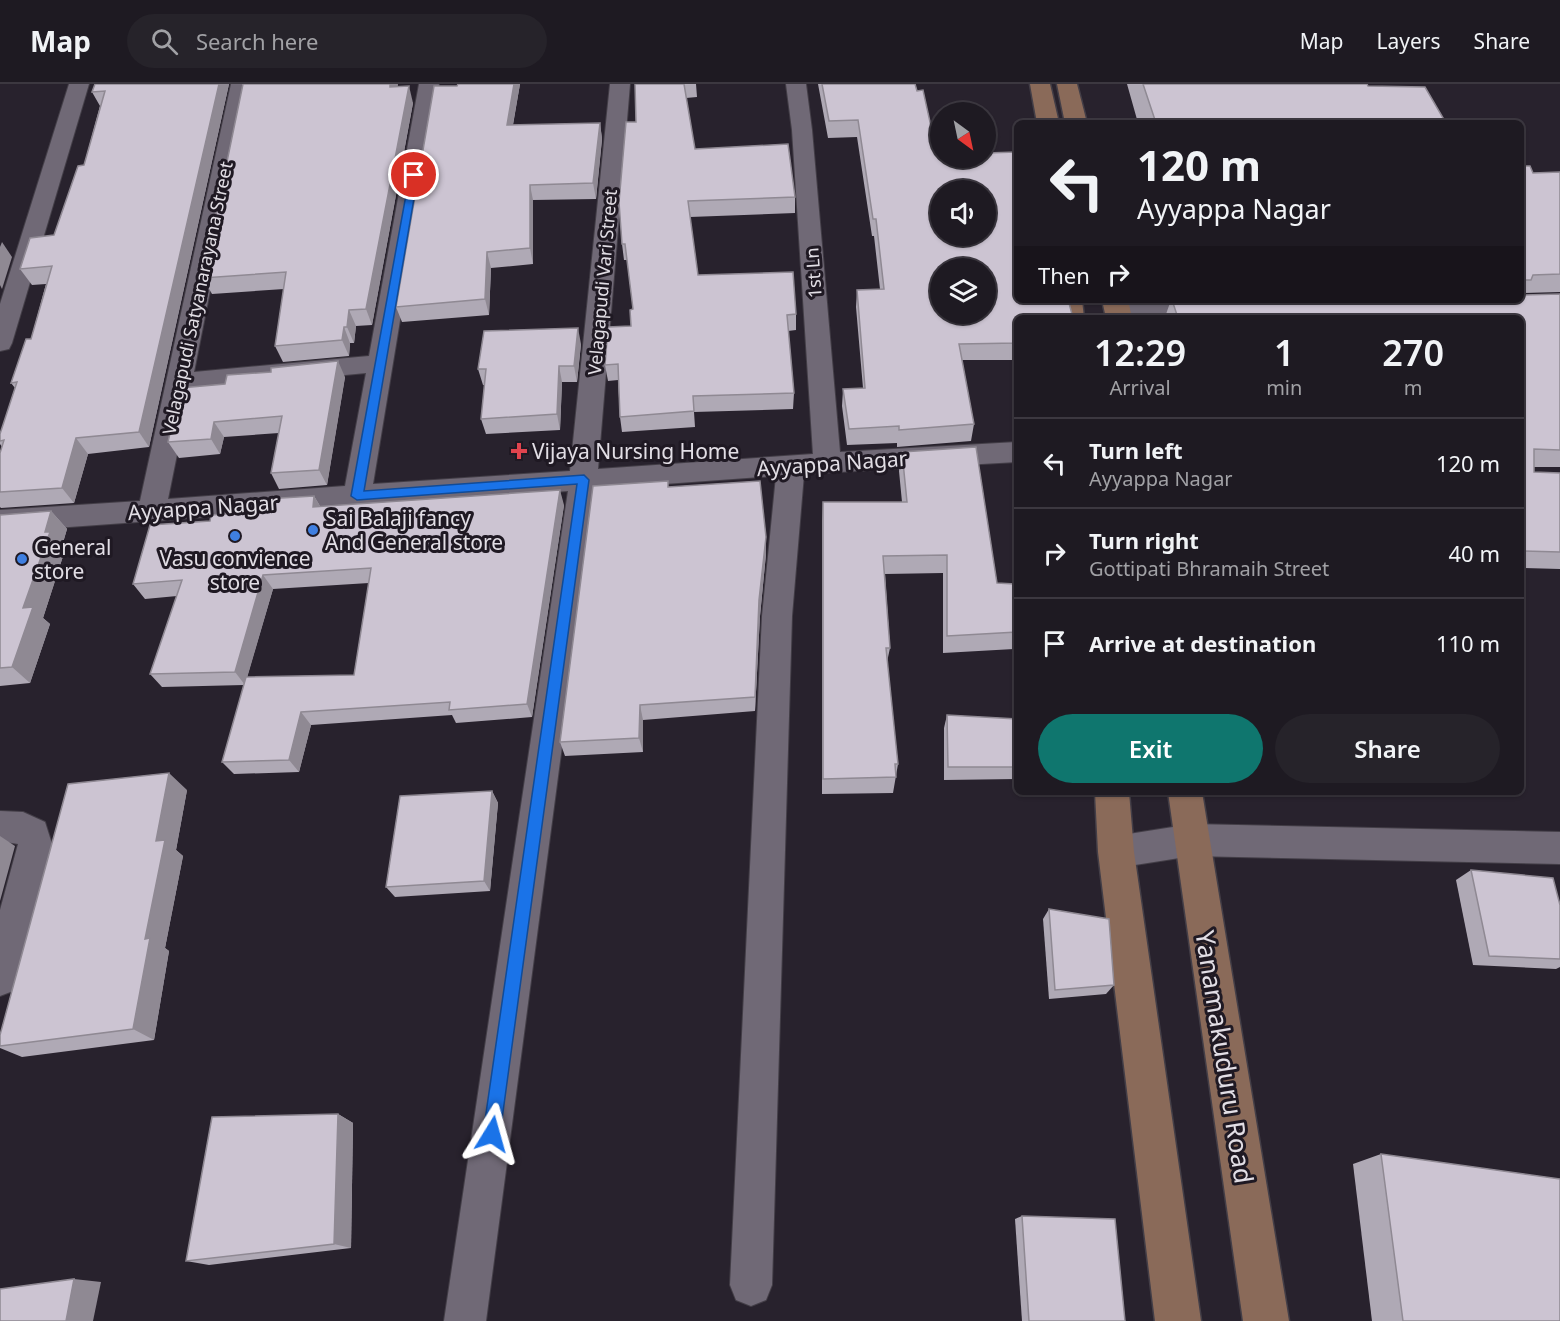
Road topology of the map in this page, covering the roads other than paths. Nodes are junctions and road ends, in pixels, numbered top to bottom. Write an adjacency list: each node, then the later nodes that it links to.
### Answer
1 (79, 84): 12 (street)
2 (241, 84): 14 (street, Velagapudi Satyanarayana Street)
3 (429, 84): 13 (street)
4 (620, 84): 18 (street, Velagapudi Vari Street)
5 (796, 84): 16 (street, 1st Ln)
6 (1040, 84): 8 (street)
7 (1067, 84): 9 (street)
8 (1047, 120)
9 (1075, 120)
10 (1237, 305): 11 (street)
11 (1117, 308)
12 (0, 343)
13 (381, 363): 14 (street); 19 (street)
14 (180, 382): 20 (street, Velagapudi Satyanarayana Street)
15 (1014, 452): 16 (street, Ayyappa Nagar)
16 (828, 462): 17 (street, Ayyappa Nagar)
17 (791, 465): 18 (street, Ayyappa Nagar); 29 (street)
18 (584, 480): 19 (street, Ayyappa Nagar); 30 (street, Velagapudi Vari Street)
19 (357, 496): 20 (street, Ayyappa Nagar)
20 (152, 511): 21 (street, Ayyappa Nagar)
21 (0, 521)
22 (1112, 795): 27 (street)
23 (1185, 795): 25 (street, Yanamakuduru Road)
24 (0, 826): 28 (street)
25 (1192, 840): 26 (street); 27 (street); 32 (street, Yanamakuduru Road)
26 (1560, 848)
27 (1116, 852): 31 (street)
28 (0, 978)
29 (751, 1285)
30 (465, 1321)
31 (1178, 1321)
32 (1266, 1321)

